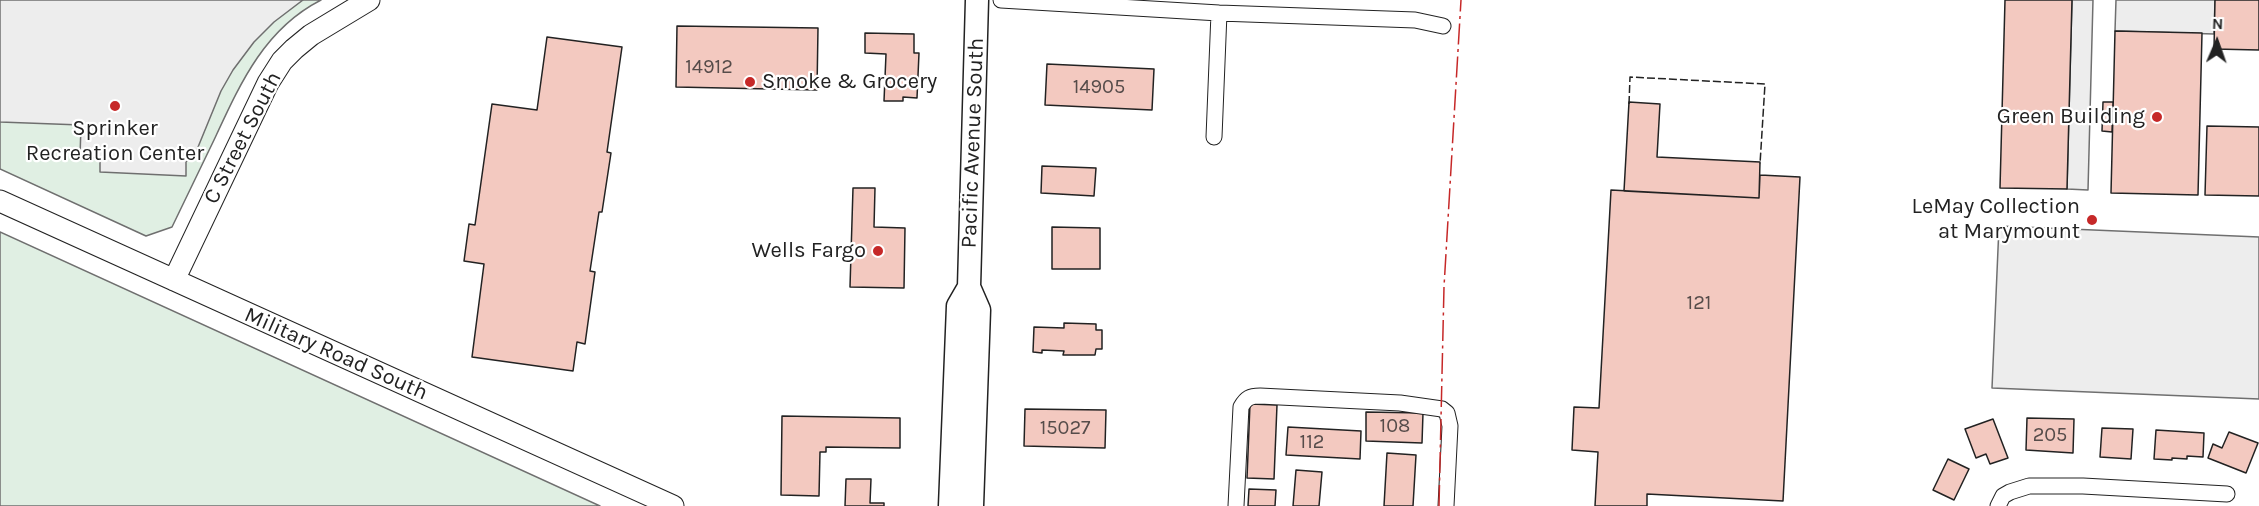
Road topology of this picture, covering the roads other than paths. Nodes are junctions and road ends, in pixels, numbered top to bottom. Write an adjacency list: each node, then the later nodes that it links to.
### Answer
1 (369, 0): 8 (main road, C Street South)
2 (977, 0): 9 (main road, Pacific Avenue South)
3 (1001, 0): 4 (street)
4 (1219, 13): 5 (street); 6 (street)
5 (1443, 26)
6 (1214, 136)
7 (0, 201): 8 (main road, Military Road South)
8 (174, 280): 12 (main road, Military Road South)
9 (969, 287): 13 (main road, Pacific Avenue South); 14 (main road, Pacific Avenue South)
10 (2227, 494): 11 (street)
11 (2001, 501)
12 (673, 506)
13 (950, 506)
14 (972, 506)
15 (1236, 506): 16 (street)
16 (1446, 506)

